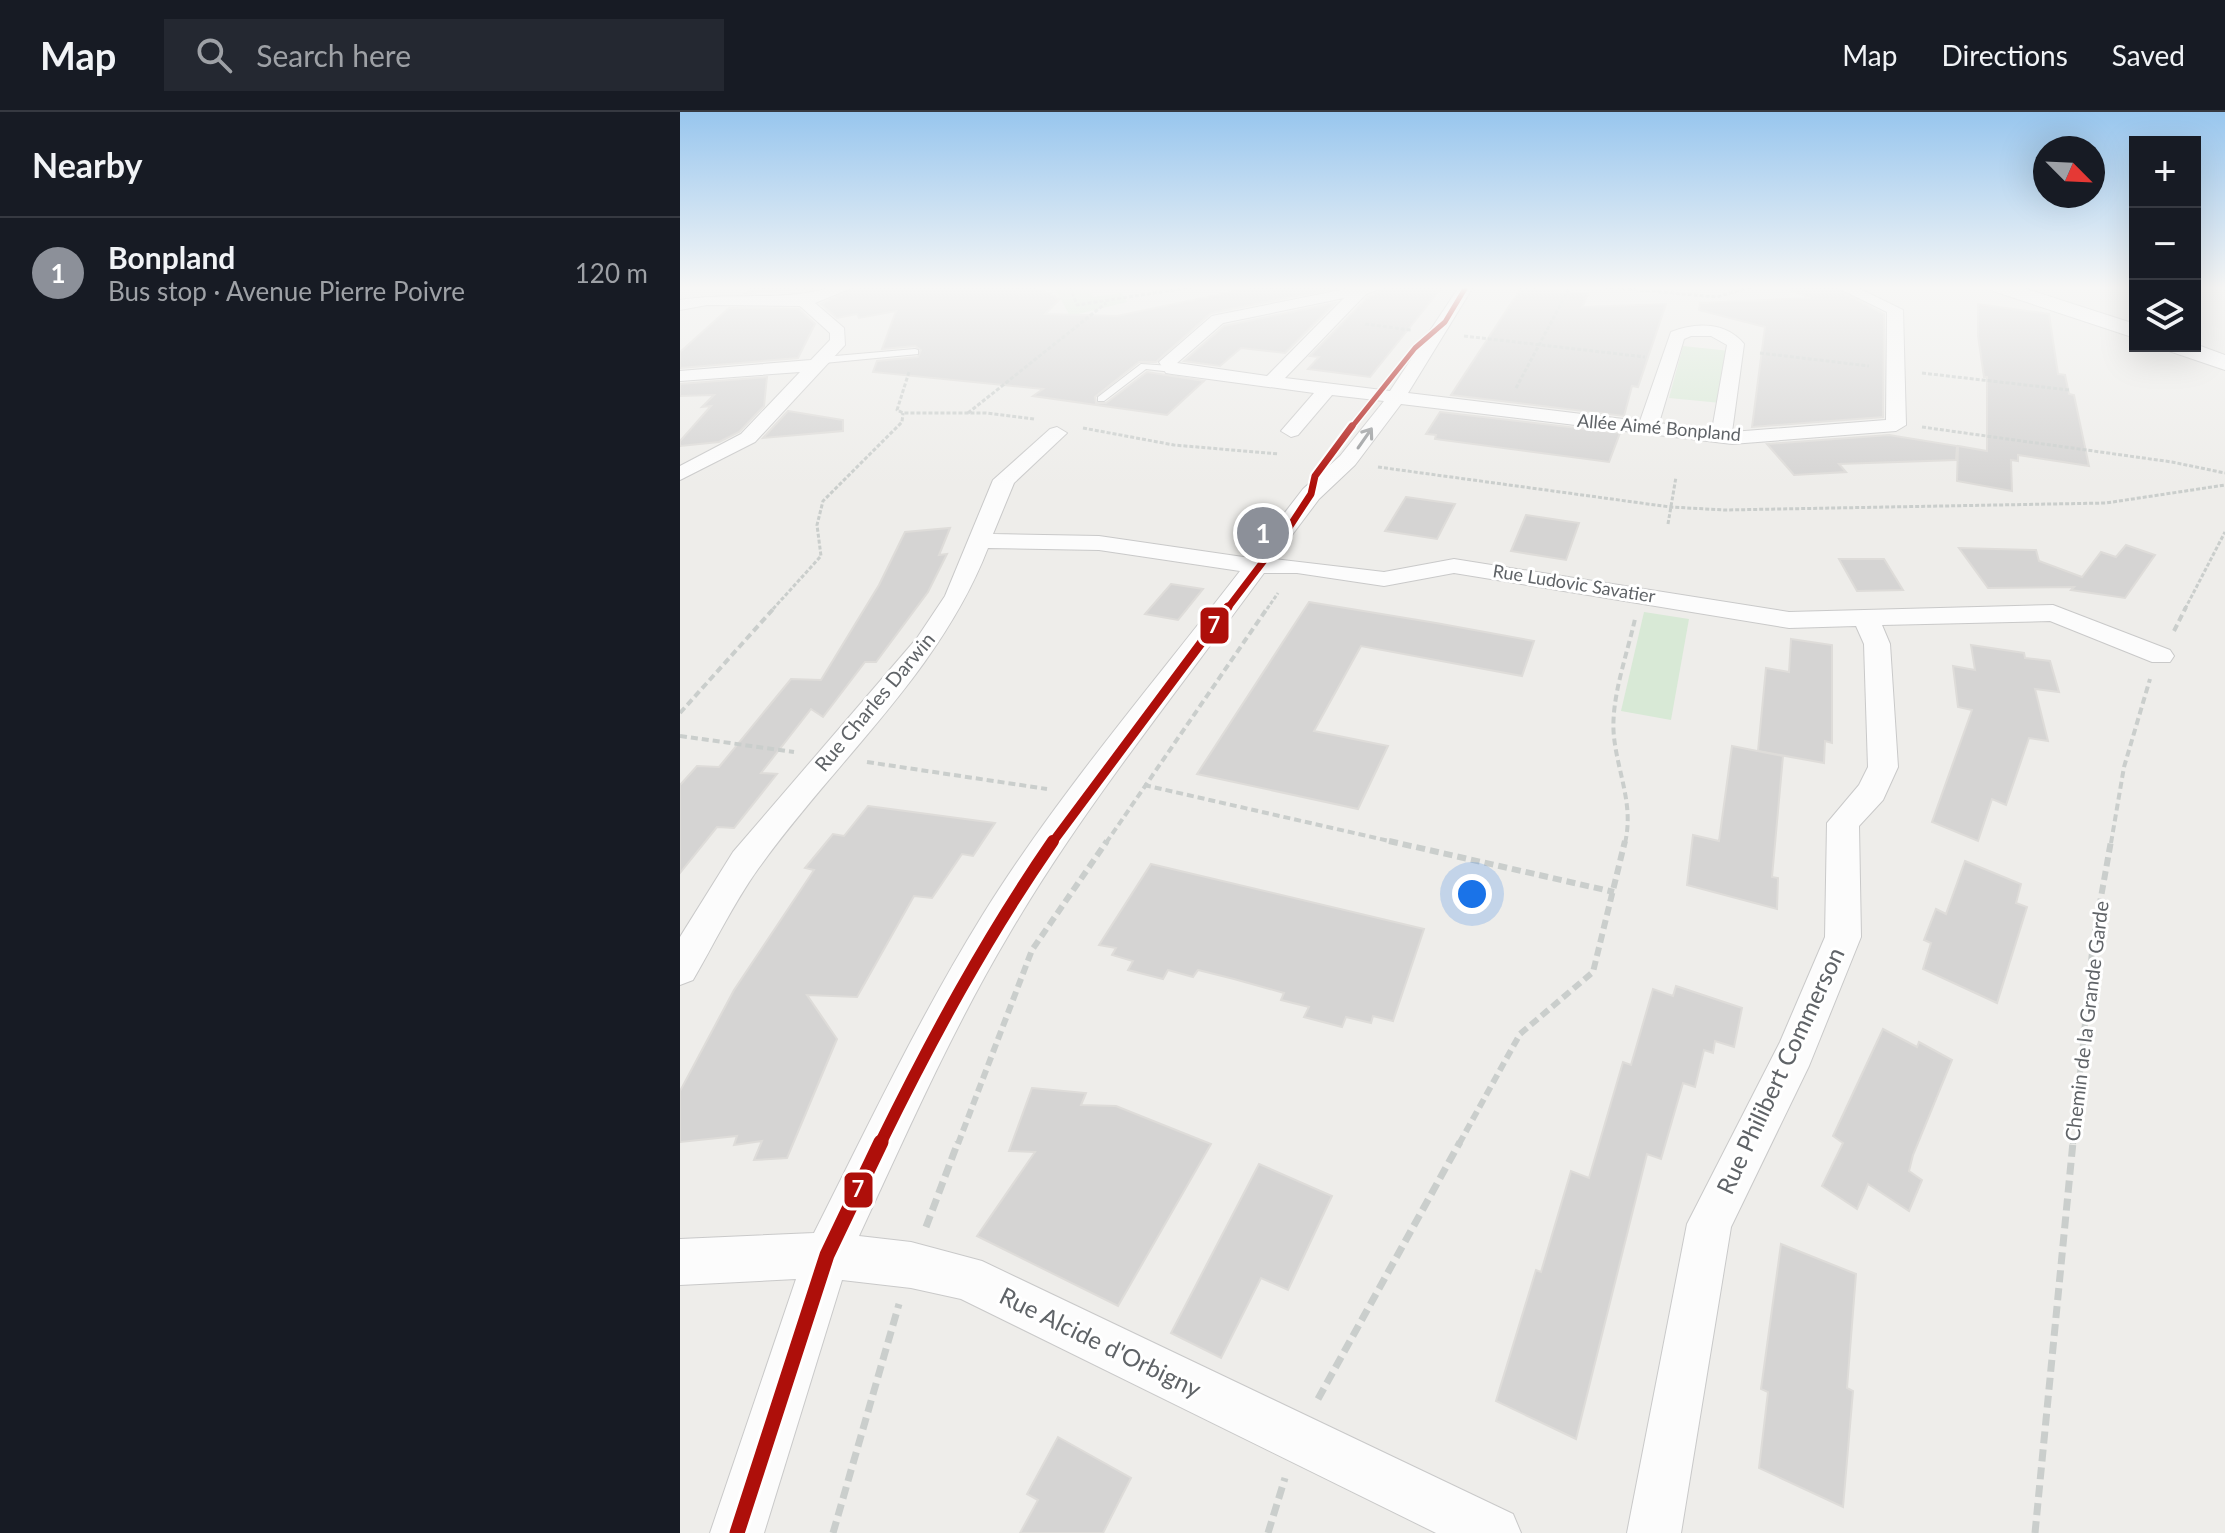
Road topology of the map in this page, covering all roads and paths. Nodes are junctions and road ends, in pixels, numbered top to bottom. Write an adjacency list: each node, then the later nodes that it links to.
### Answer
1 (828, 353): 12 (street)
2 (903, 353): 12 (lane)
3 (1042, 353): 22 (path)
4 (1178, 353): 14 (street)
5 (1301, 353): 16 (street)
6 (1423, 353): 19 (street)
7 (1534, 353): 18 (path)
8 (1672, 353): 24 (street)
9 (1734, 353): 27 (street)
10 (1895, 353): 23 (street)
11 (2198, 353): 13 (street)
12 (820, 362): 15 (street); 30 (street)
13 (2225, 363)
14 (1172, 369): 16 (street, Allée Aimé Bonpland); 20 (lane)
15 (680, 376)
16 (1271, 382): 17 (street, Allée Aimé Bonpland)
17 (1327, 389): 19 (street, Allée Aimé Bonpland); 25 (street)
18 (1508, 392)
19 (1386, 397): 24 (street, Allée Aimé Bonpland); 37 (street)
20 (1101, 399)
21 (903, 413): 42 (path)
22 (967, 413)
23 (1896, 425): 27 (street, Allée Aimé Bonpland); 29 (path)
24 (1648, 428): 27 (street, Allée Aimé Bonpland)
25 (1291, 431)
26 (1057, 433): 36 (street, Rue Charles Darwin)
27 (1721, 436)
28 (1376, 456): 33 (path)
29 (2225, 473)
30 (680, 474)
31 (1676, 477): 33 (path)
32 (2225, 485): 33 (path)
33 (1670, 507): 34 (path)
34 (1668, 524)
35 (2225, 532): 41 (path, Chemin de la Grande Garde)
36 (982, 541): 37 (street, Rue Ludovic Savatier); 44 (street, Rue Charles Darwin)
37 (1257, 566): 38 (street, Rue Ludovic Savatier); 46 (street)
38 (1297, 566): 39 (street, Rue Ludovic Savatier); 45 (path)
39 (1641, 595): 40 (street, Rue Ludovic Savatier); 47 (path)
40 (1866, 618): 41 (street, Rue Ludovic Savatier); 57 (street, Rue Philibert Commerson)
41 (2161, 656): 58 (path, Chemin de la Grande Garde)
42 (680, 713)
43 (680, 736): 44 (path)
44 (829, 757): 46 (path); 48 (street, Rue Charles Darwin)
45 (1144, 785): 47 (path); 51 (path)
46 (1085, 794): 49 (street)
47 (1614, 892): 52 (path)
48 (680, 969)
49 (827, 1255): 50 (street, Rue Alcide d'Orbigny); 51 (street, Rue Alcide d'Orbigny); 53 (street)
50 (680, 1262)
51 (911, 1265): 52 (street, Rue Alcide d'Orbigny); 54 (path)
52 (1297, 1438): 55 (path); 56 (street, Rue Alcide d'Orbigny)
53 (737, 1533)
54 (833, 1533)
55 (1268, 1533)
56 (1494, 1533)
57 (1654, 1533)
58 (2035, 1533)

